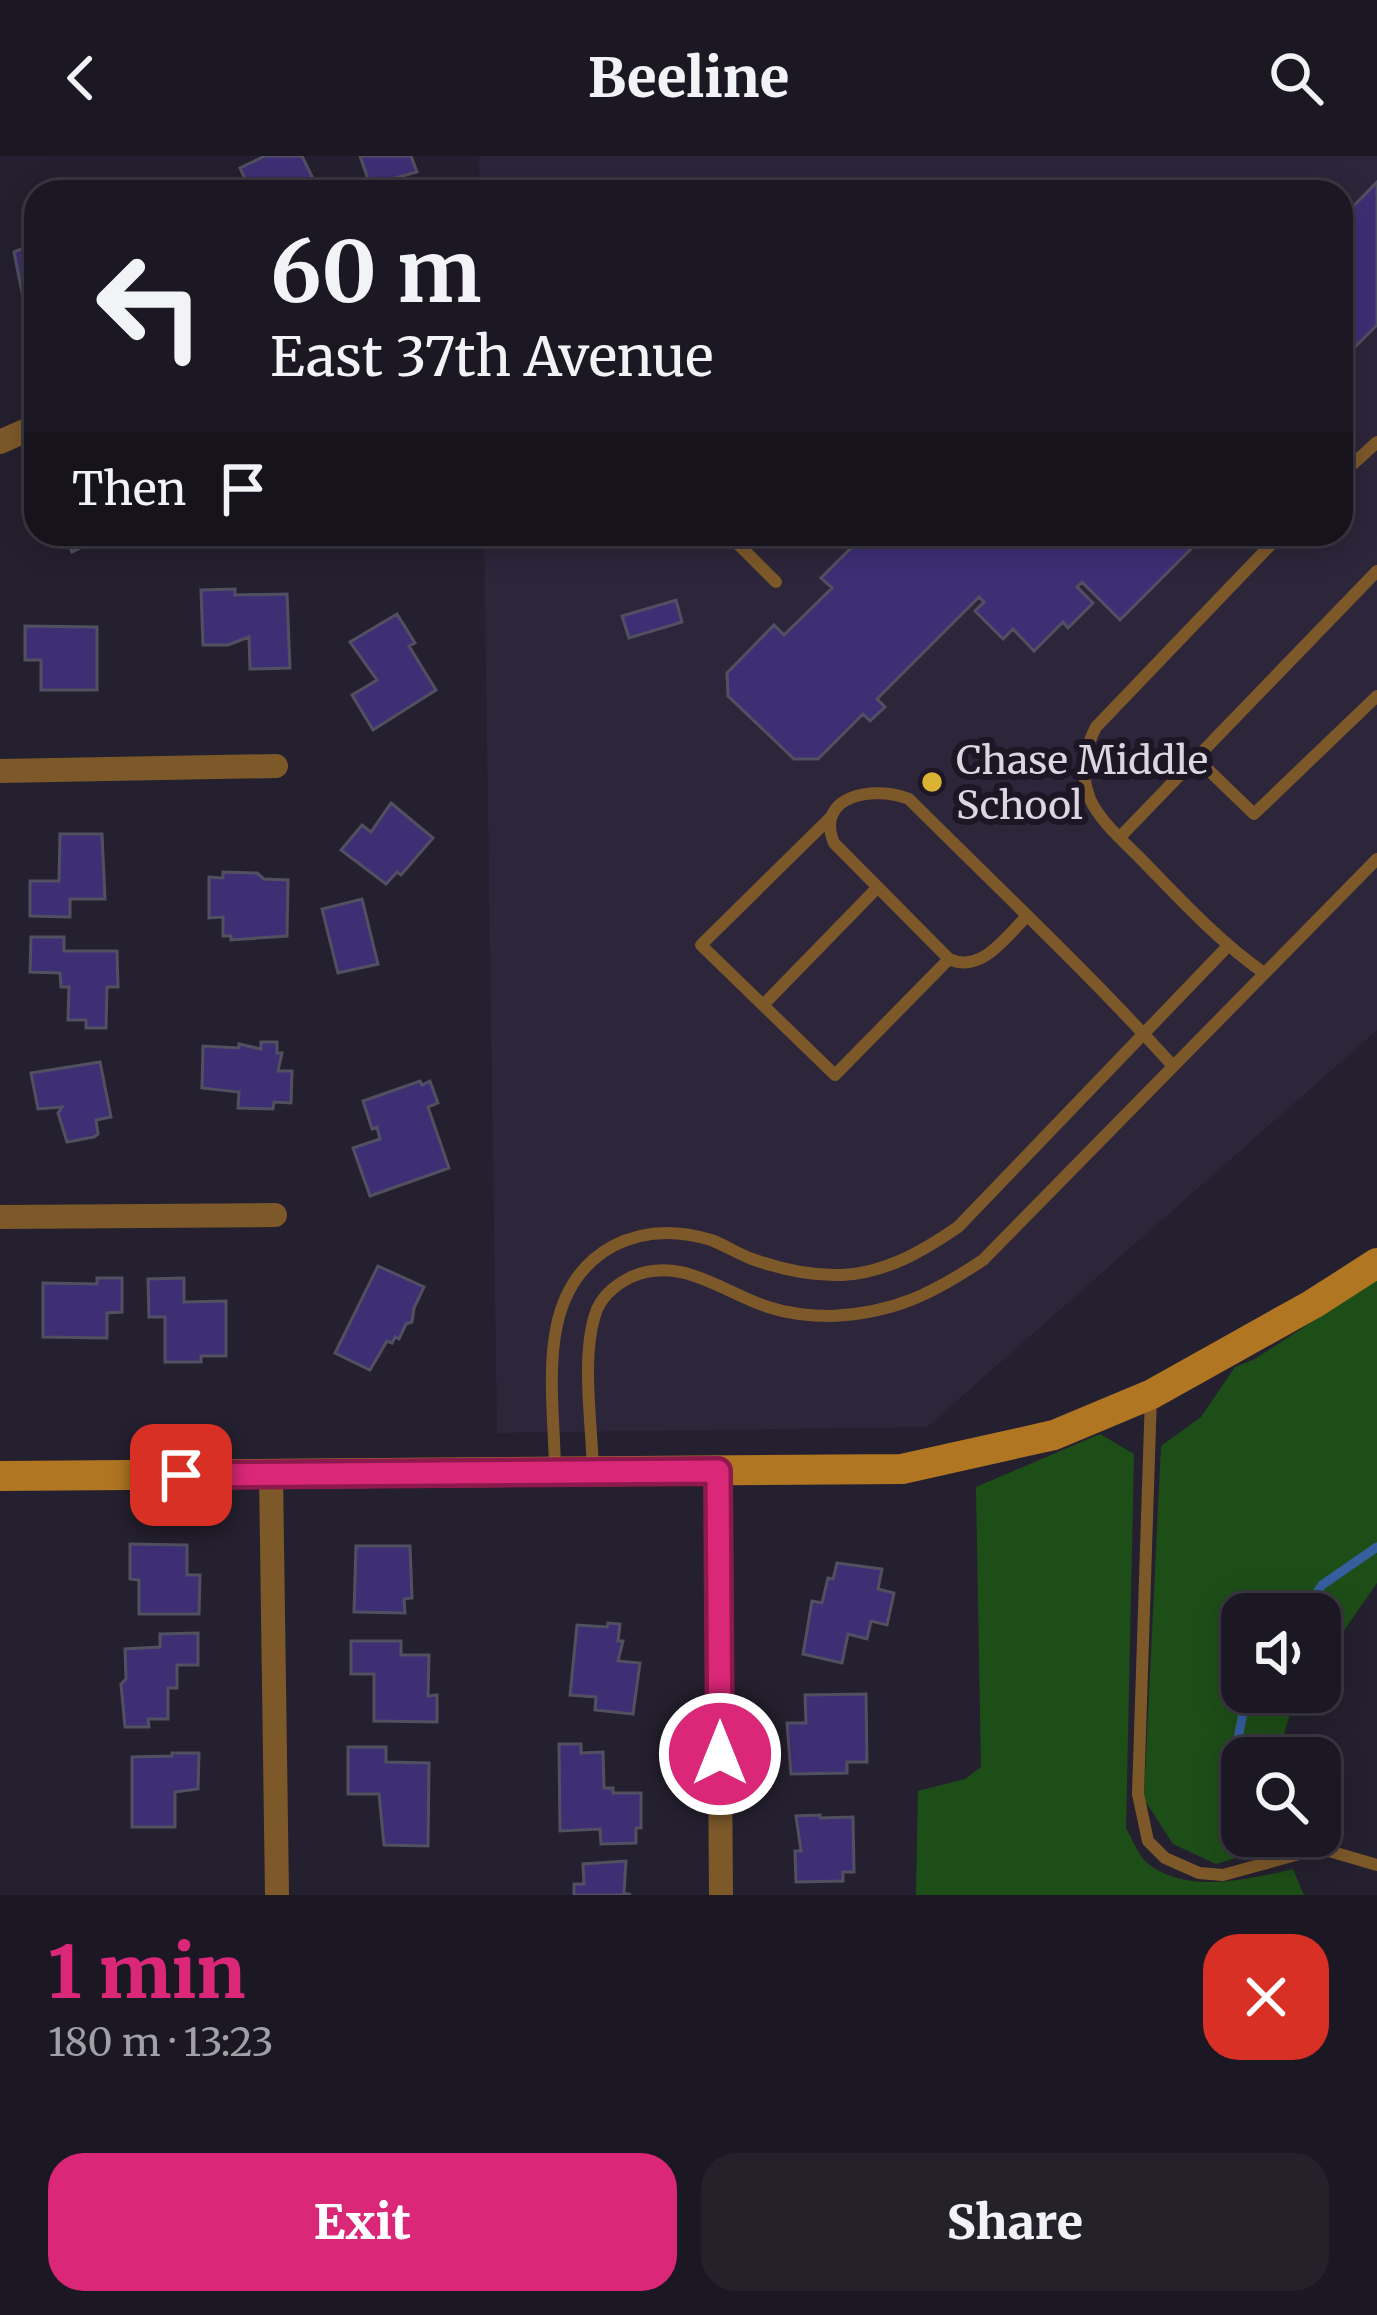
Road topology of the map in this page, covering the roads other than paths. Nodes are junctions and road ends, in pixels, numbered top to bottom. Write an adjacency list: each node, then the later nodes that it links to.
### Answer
1 (1377, 442): 2 (lane)
2 (1353, 464)
3 (740, 546): 6 (lane)
4 (1269, 546): 12 (lane)
5 (1377, 571): 8 (lane)
6 (776, 582)
7 (1377, 696): 8 (lane)
8 (1196, 758): 12 (lane)
9 (276, 766): 10 (street)
10 (0, 771)
11 (832, 815): 14 (lane); 15 (lane); 19 (lane)
12 (1120, 837): 16 (lane)
13 (1377, 859): 18 (lane)
14 (878, 887): 17 (lane); 19 (lane)
15 (1027, 916): 17 (lane); 20 (lane)
16 (1227, 947): 18 (lane); 20 (lane)
17 (949, 958): 19 (lane)
18 (1264, 973): 21 (lane)
19 (763, 1005)
20 (1144, 1034): 21 (lane); 27 (lane)
21 (1173, 1066): 28 (lane)
22 (275, 1215): 23 (street)
23 (0, 1217)
24 (1377, 1263): 25 (street)
25 (1151, 1394): 26 (street); 31 (lane)
26 (718, 1471): 28 (street); 34 (street)
27 (555, 1472): 28 (street); 29 (street)
28 (593, 1472)
29 (271, 1474): 30 (street); 33 (street)
30 (0, 1476)
31 (1377, 1865)
32 (248, 1895): 33 (street)
33 (277, 1895)
34 (721, 1895)

